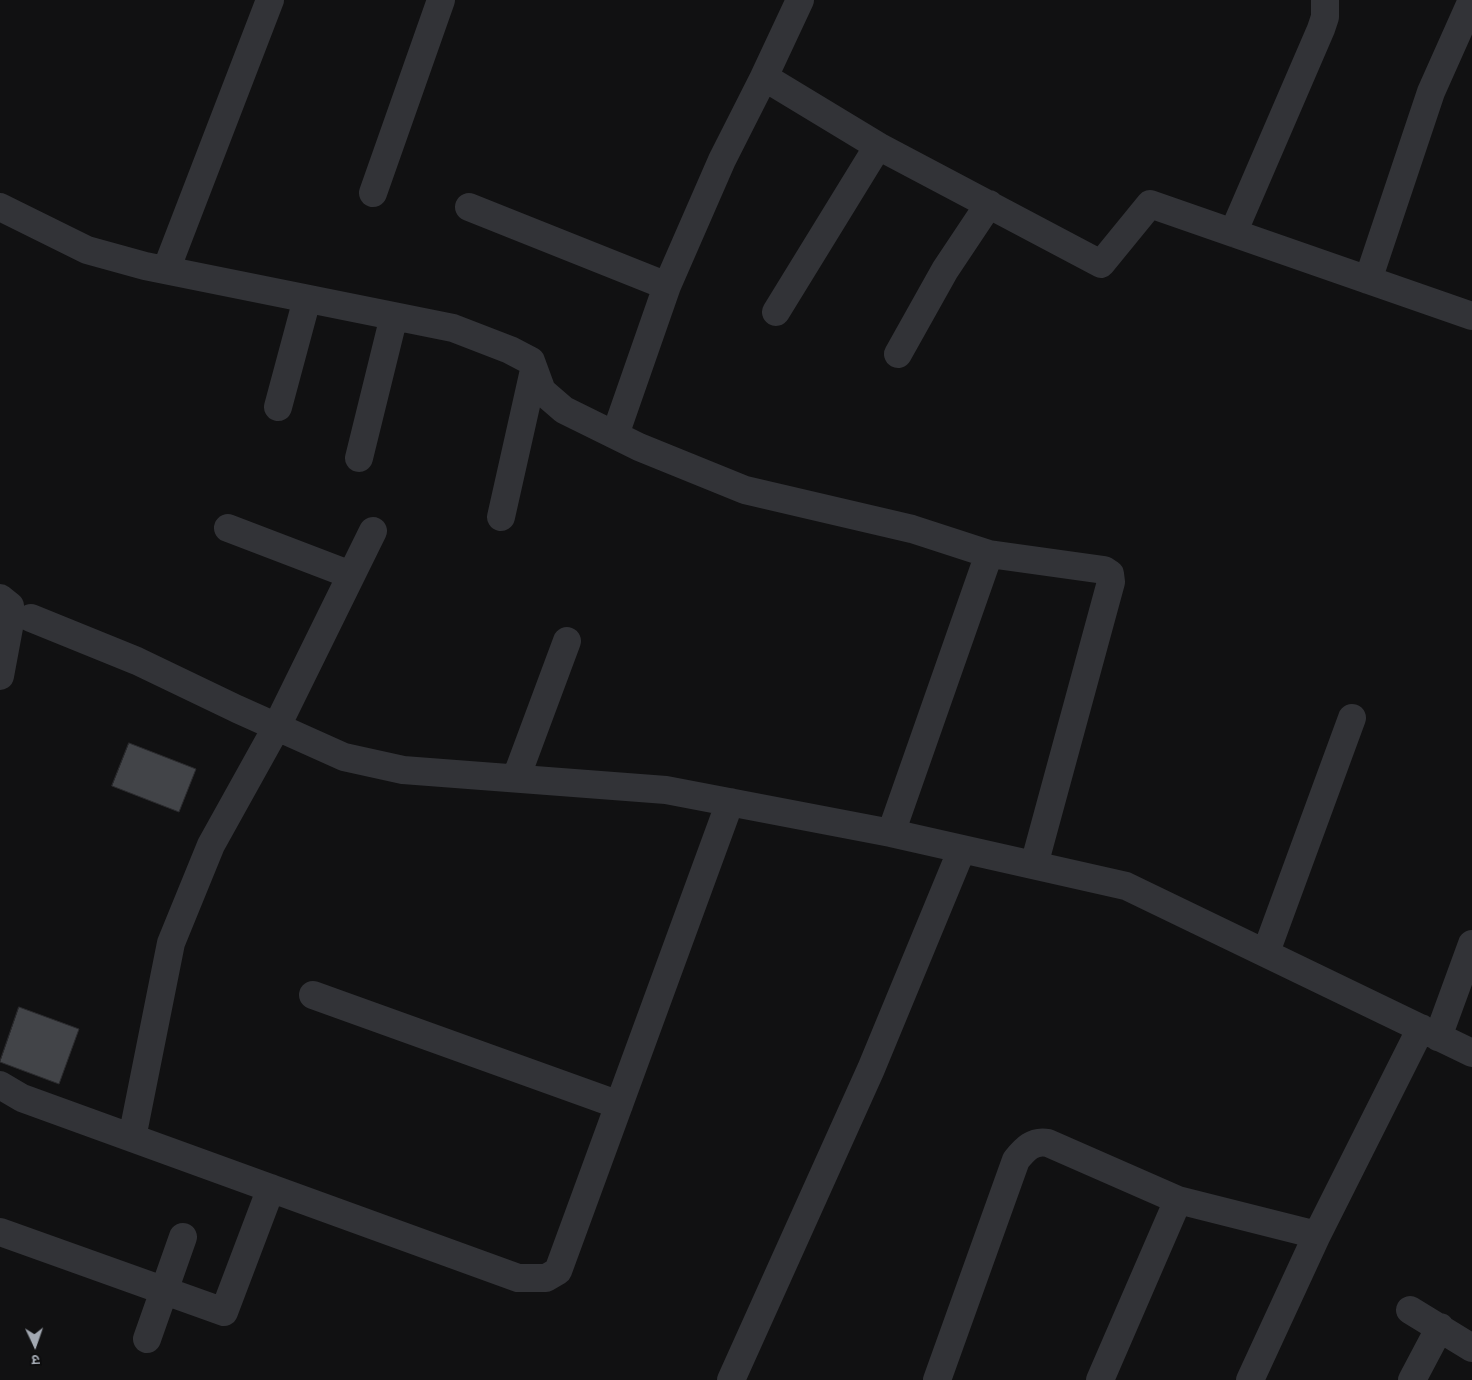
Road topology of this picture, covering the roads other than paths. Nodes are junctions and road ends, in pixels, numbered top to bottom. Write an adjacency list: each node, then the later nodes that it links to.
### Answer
1 (270, 0): 13 (street)
2 (441, 0): 8 (street)
3 (800, 0): 6 (street)
4 (1325, 0): 12 (street)
5 (1472, 0): 14 (street)
6 (764, 77): 7 (street); 15 (street)
7 (878, 146): 9 (street); 17 (street)
8 (373, 193)
9 (989, 204): 12 (street); 20 (street)
10 (0, 207): 13 (street)
11 (469, 207): 15 (street)
12 (1233, 233): 14 (street)
13 (166, 270): 16 (street)
14 (1368, 280): 19 (street)
15 (667, 286): 23 (street)
16 (307, 299): 18 (street); 22 (street)
17 (776, 312)
18 (394, 316): 21 (street); 24 (street)
19 (1472, 316)
20 (898, 354)
21 (534, 370): 23 (street); 25 (street)
22 (278, 407)
23 (615, 435): 28 (street)
24 (359, 458)
25 (501, 517)
26 (228, 528): 29 (street)
27 (373, 531): 29 (street)
28 (989, 554): 38 (street); 40 (street)
29 (351, 575): 35 (street)
30 (0, 598): 33 (street)
31 (31, 618): 35 (street)
32 (566, 641): 36 (street)
33 (0, 676)
34 (1352, 718): 42 (street)
35 (276, 728): 36 (street); 48 (street)
36 (516, 778): 37 (street)
37 (730, 802): 38 (street); 47 (street)
38 (891, 833): 39 (street)
39 (962, 849): 40 (street); 59 (street)
40 (1034, 865): 42 (street)
41 (1472, 944): 44 (street)
42 (1266, 952): 44 (street)
43 (313, 995): 47 (street)
44 (1429, 1032): 45 (street); 52 (street)
45 (1472, 1053)
46 (0, 1085): 48 (street)
47 (619, 1106): 49 (street)
48 (132, 1138): 49 (street)
49 (271, 1188): 54 (street)
50 (1178, 1200): 52 (street); 60 (street); 61 (street)
51 (0, 1232): 54 (street)
52 (1318, 1235): 62 (street)
53 (183, 1237): 54 (street)
54 (164, 1291): 57 (street)
55 (1410, 1310): 56 (street)
56 (1440, 1327): 58 (street); 63 (street)
57 (147, 1339)
58 (1472, 1348)
59 (731, 1380)
60 (937, 1380)
61 (1100, 1380)
62 (1250, 1380)
63 (1412, 1380)

